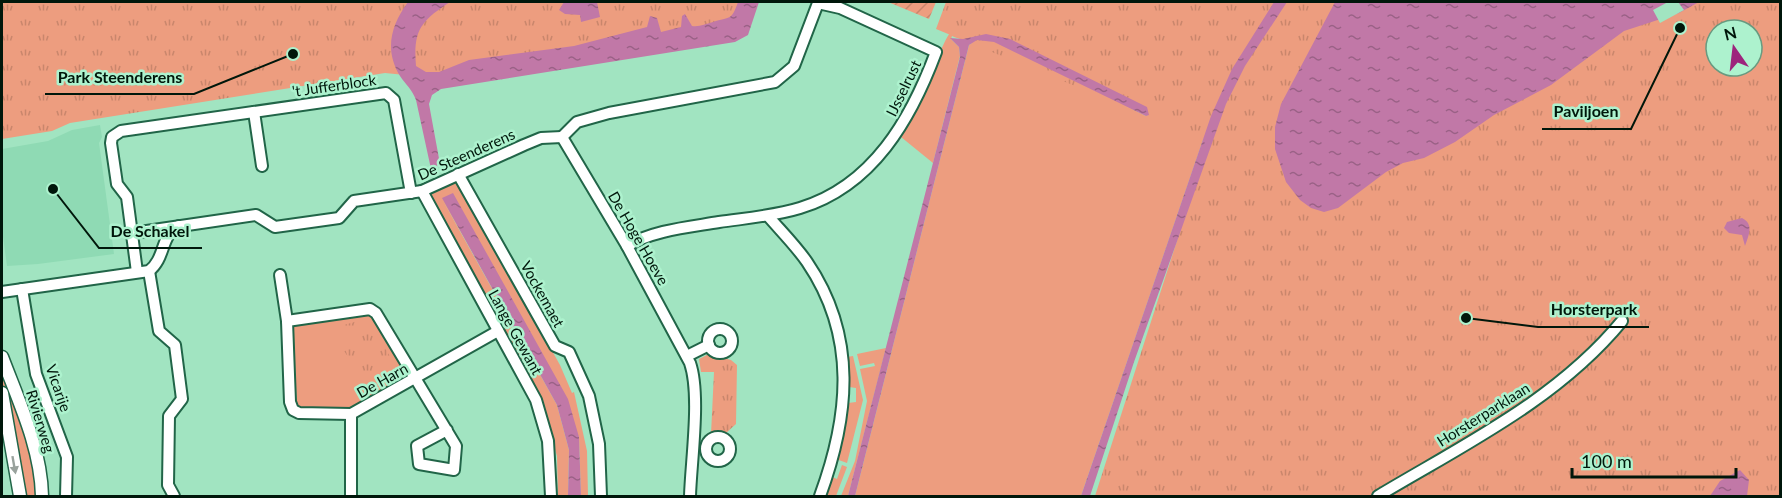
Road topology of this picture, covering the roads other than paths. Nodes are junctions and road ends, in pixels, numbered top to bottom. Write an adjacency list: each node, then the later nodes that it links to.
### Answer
1 (254, 112): 3 (street); 5 (street, 't Jufferblock); 8 (street, 't Jufferblock)
2 (562, 137): 4 (street, De Steenderens); 6 (street, IJsselrust); 9 (street, De Hoge Hoeve)
3 (261, 166)
4 (458, 174): 5 (street, De Steenderens); 33 (street, Vockemaet)
5 (416, 192): 7 (street, De Steenderens); 17 (street, Lange Gewant)
6 (768, 216): 9 (street, IJsselrust); 35 (street)
7 (179, 226): 8 (street, De Steenderens); 11 (street)
8 (133, 233): 10 (street, 't Jufferblock)
9 (627, 246): 19 (street, De Hoge Hoeve)
10 (137, 272): 11 (street); 13 (street)
11 (149, 272): 30 (street)
12 (280, 275): 15 (street)
13 (22, 289): 14 (street); 29 (street, Vicarije)
14 (2, 292)
15 (287, 321): 21 (street); 23 (street)
16 (1622, 321): 36 (street, Horsterparklaan)
17 (498, 331): 21 (street, De Harn); 32 (street, Lange Gewant)
18 (709, 345): 19 (street)
19 (687, 356): 26 (street, De Hoge Hoeve)
20 (2, 357): 28 (street, Rivierweg)
21 (416, 378): 23 (street, De Harn); 24 (street)
22 (2, 393): 27 (street, Rivierweg, one-way to 27)
23 (351, 414): 31 (street, De Harn)
24 (447, 430)
25 (706, 449): 26 (street)
26 (692, 450): 34 (street, De Hoge Hoeve)
27 (20, 496)
28 (42, 496)
29 (66, 496)
30 (174, 496)
31 (351, 496)
32 (551, 496)
33 (601, 496)
34 (690, 496)
35 (820, 496)
36 (1378, 496)

